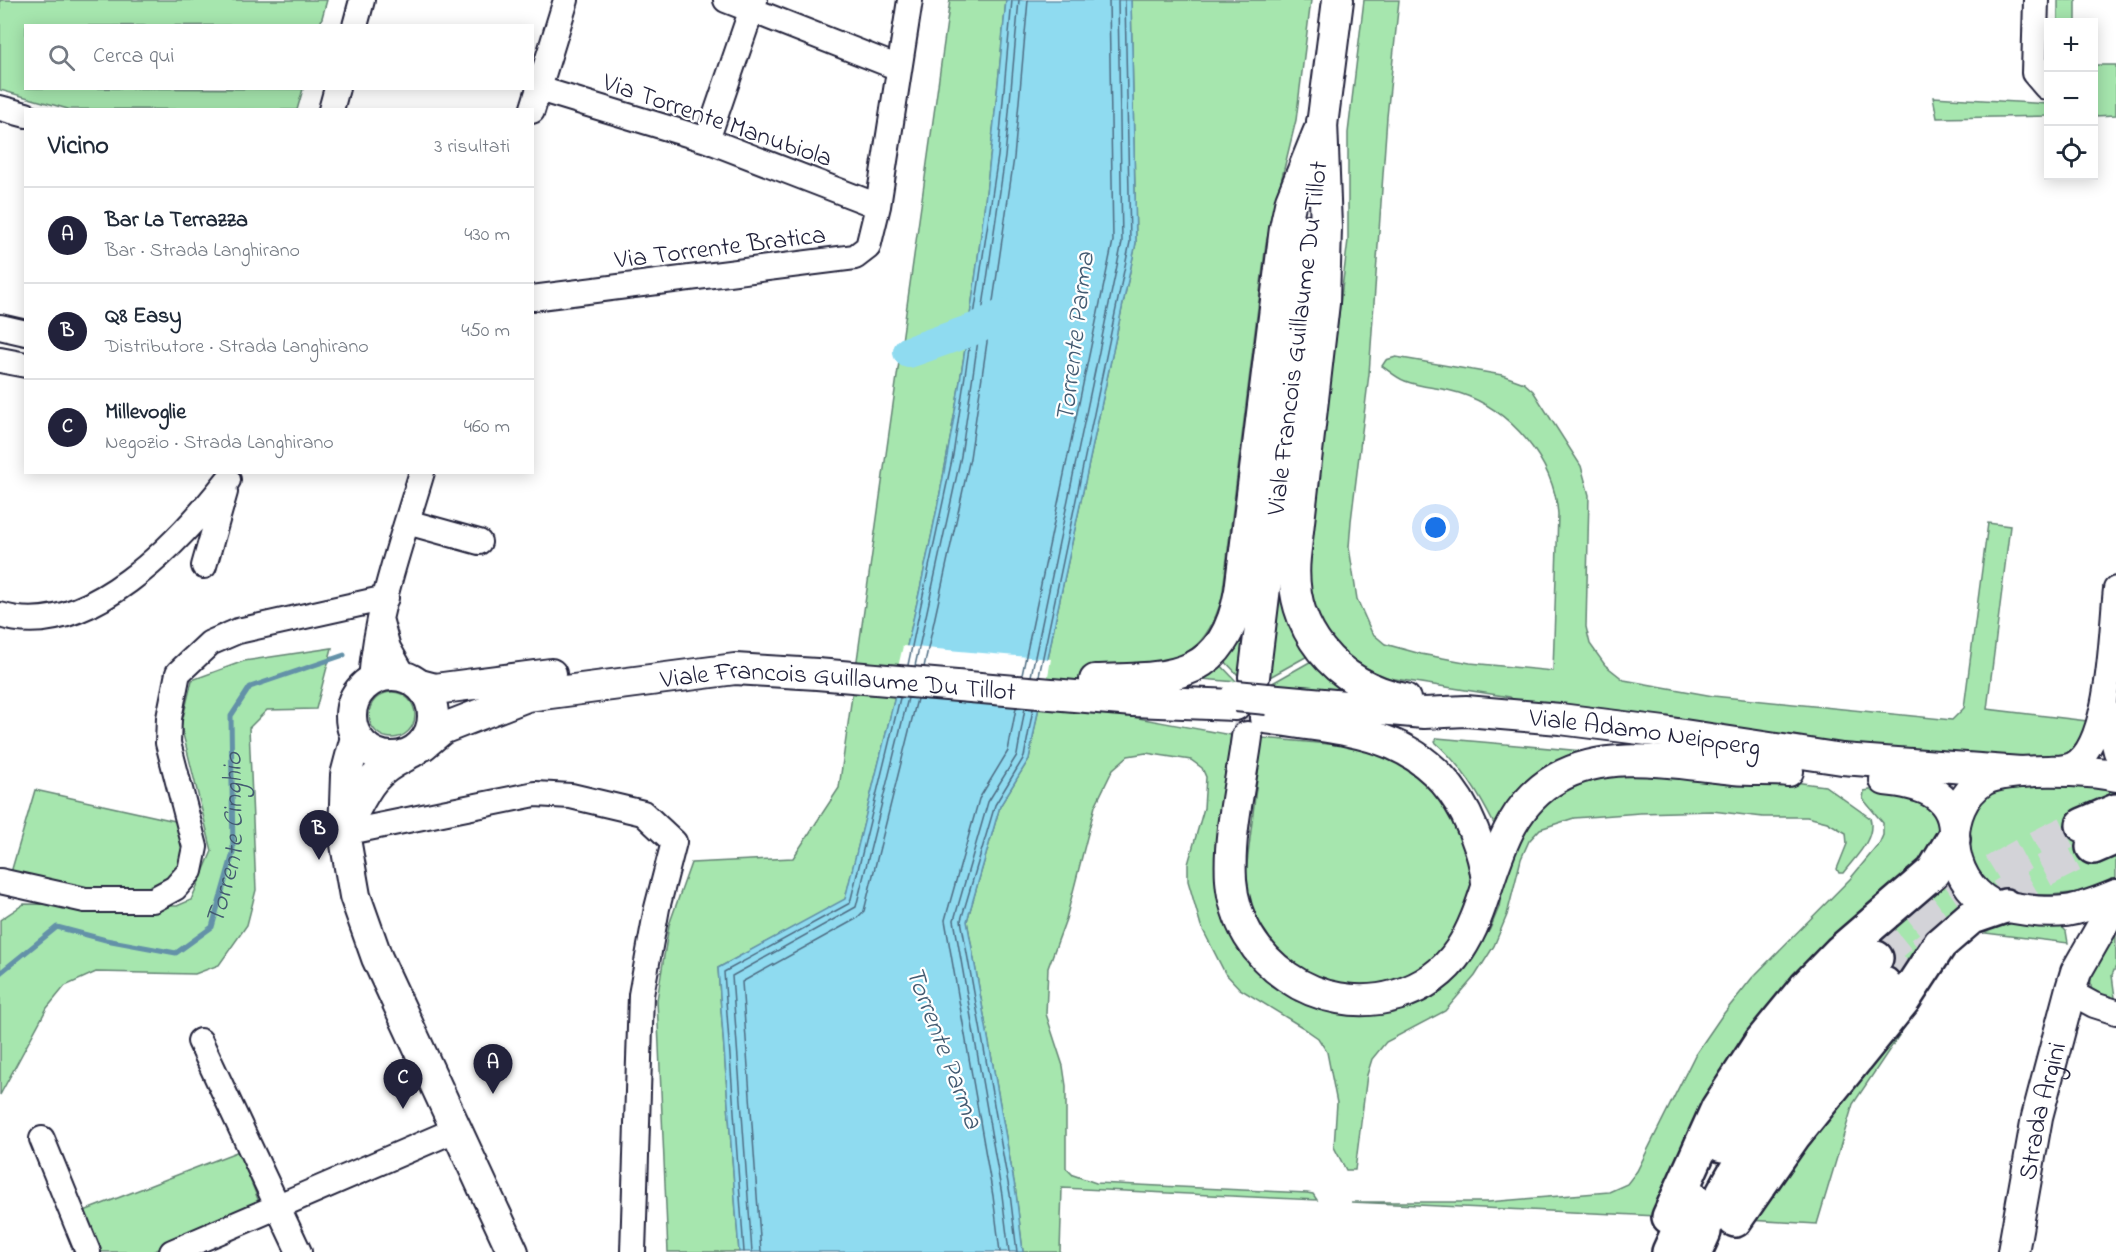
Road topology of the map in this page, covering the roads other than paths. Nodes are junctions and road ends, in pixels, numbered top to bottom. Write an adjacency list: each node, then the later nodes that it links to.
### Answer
1 (362, 0): 8 (street)
2 (566, 0): 12 (street)
3 (726, 0): 7 (street)
4 (910, 0): 9 (street, Via Torrente Bratica)
5 (1338, 0): 16 (main road, Viale Francois Guillaume Du Tillot)
6 (2036, 0): 10 (street)
7 (754, 5): 9 (street); 17 (street)
8 (356, 24)
9 (899, 68): 18 (street, Via Torrente Bratica)
10 (2044, 85)
11 (337, 90): 14 (street)
12 (536, 100): 17 (street, Via Torrente Manubiola)
13 (0, 108): 15 (street)
14 (332, 108)
15 (24, 114)
16 (1322, 122): 35 (main road); 37 (main road, Viale Francois Guillaume Du Tillot); 38 (main road)
17 (707, 140): 18 (street, Via Torrente Manubiola)
18 (878, 206): 19 (street, Via Torrente Bratica)
19 (534, 298)
20 (0, 327): 21 (street)
21 (24, 333)
22 (0, 360): 23 (street)
23 (24, 365)
24 (421, 474): 26 (street)
25 (229, 476): 28 (street); 31 (street)
26 (407, 522): 27 (street); 30 (street)
27 (479, 542)
28 (204, 566)
29 (2116, 589): 36 (street)
30 (384, 609): 33 (street); 34 (street); 49 (street)
31 (0, 615)
32 (818, 665): 34 (main road, Viale Francois Guillaume Du Tillot); 35 (main road, Viale Francois Guillaume Du Tillot); 35 (main road, Viale Francois Guillaume Du Tillot); 40 (main road, Viale Francois Guillaume Du Tillot)
33 (371, 680): 34 (main road); 39 (main road)
34 (412, 681): 40 (main road)
35 (1135, 689): 37 (main road, Viale Francois Guillaume Du Tillot)
36 (2104, 704): 41 (street); 43 (street)
37 (1246, 706): 38 (main road, Viale Adamo Neipperg); 42 (main road, Viale Adamo Neipperg); 50 (main road); 50 (main road)
38 (1472, 712): 43 (main road, Viale Adamo Neipperg)
39 (356, 737): 40 (main road); 46 (main road)
40 (414, 751): 46 (main road, Viale Francois Guillaume Du Tillot)
41 (2116, 752)
42 (1788, 771): 47 (main road, Viale Adamo Neipperg); 50 (main road)
43 (2031, 772): 44 (main road); 47 (main road)
44 (2116, 776)
45 (2116, 812): 48 (highway)
46 (345, 830): 58 (main road); 67 (street)
47 (1954, 835): 53 (main road); 62 (highway)
48 (2097, 836)
49 (0, 880)
50 (1487, 884)
51 (2116, 895): 54 (main road)
52 (2116, 902): 55 (main road, Strada Argini)
53 (2005, 906): 54 (main road); 61 (highway)
54 (2052, 913): 55 (main road, Strada Argini)
55 (2073, 982): 56 (street); 68 (main road, Strada Argini)
56 (2116, 1012)
57 (201, 1041): 60 (street)
58 (455, 1130): 60 (street); 66 (main road)
59 (42, 1139): 63 (street)
60 (279, 1207): 64 (street); 65 (street)
61 (1715, 1235): 62 (highway)
62 (1665, 1238)
63 (88, 1252)
64 (172, 1252)
65 (299, 1252)
66 (513, 1252)
67 (633, 1252)
68 (2013, 1252)

